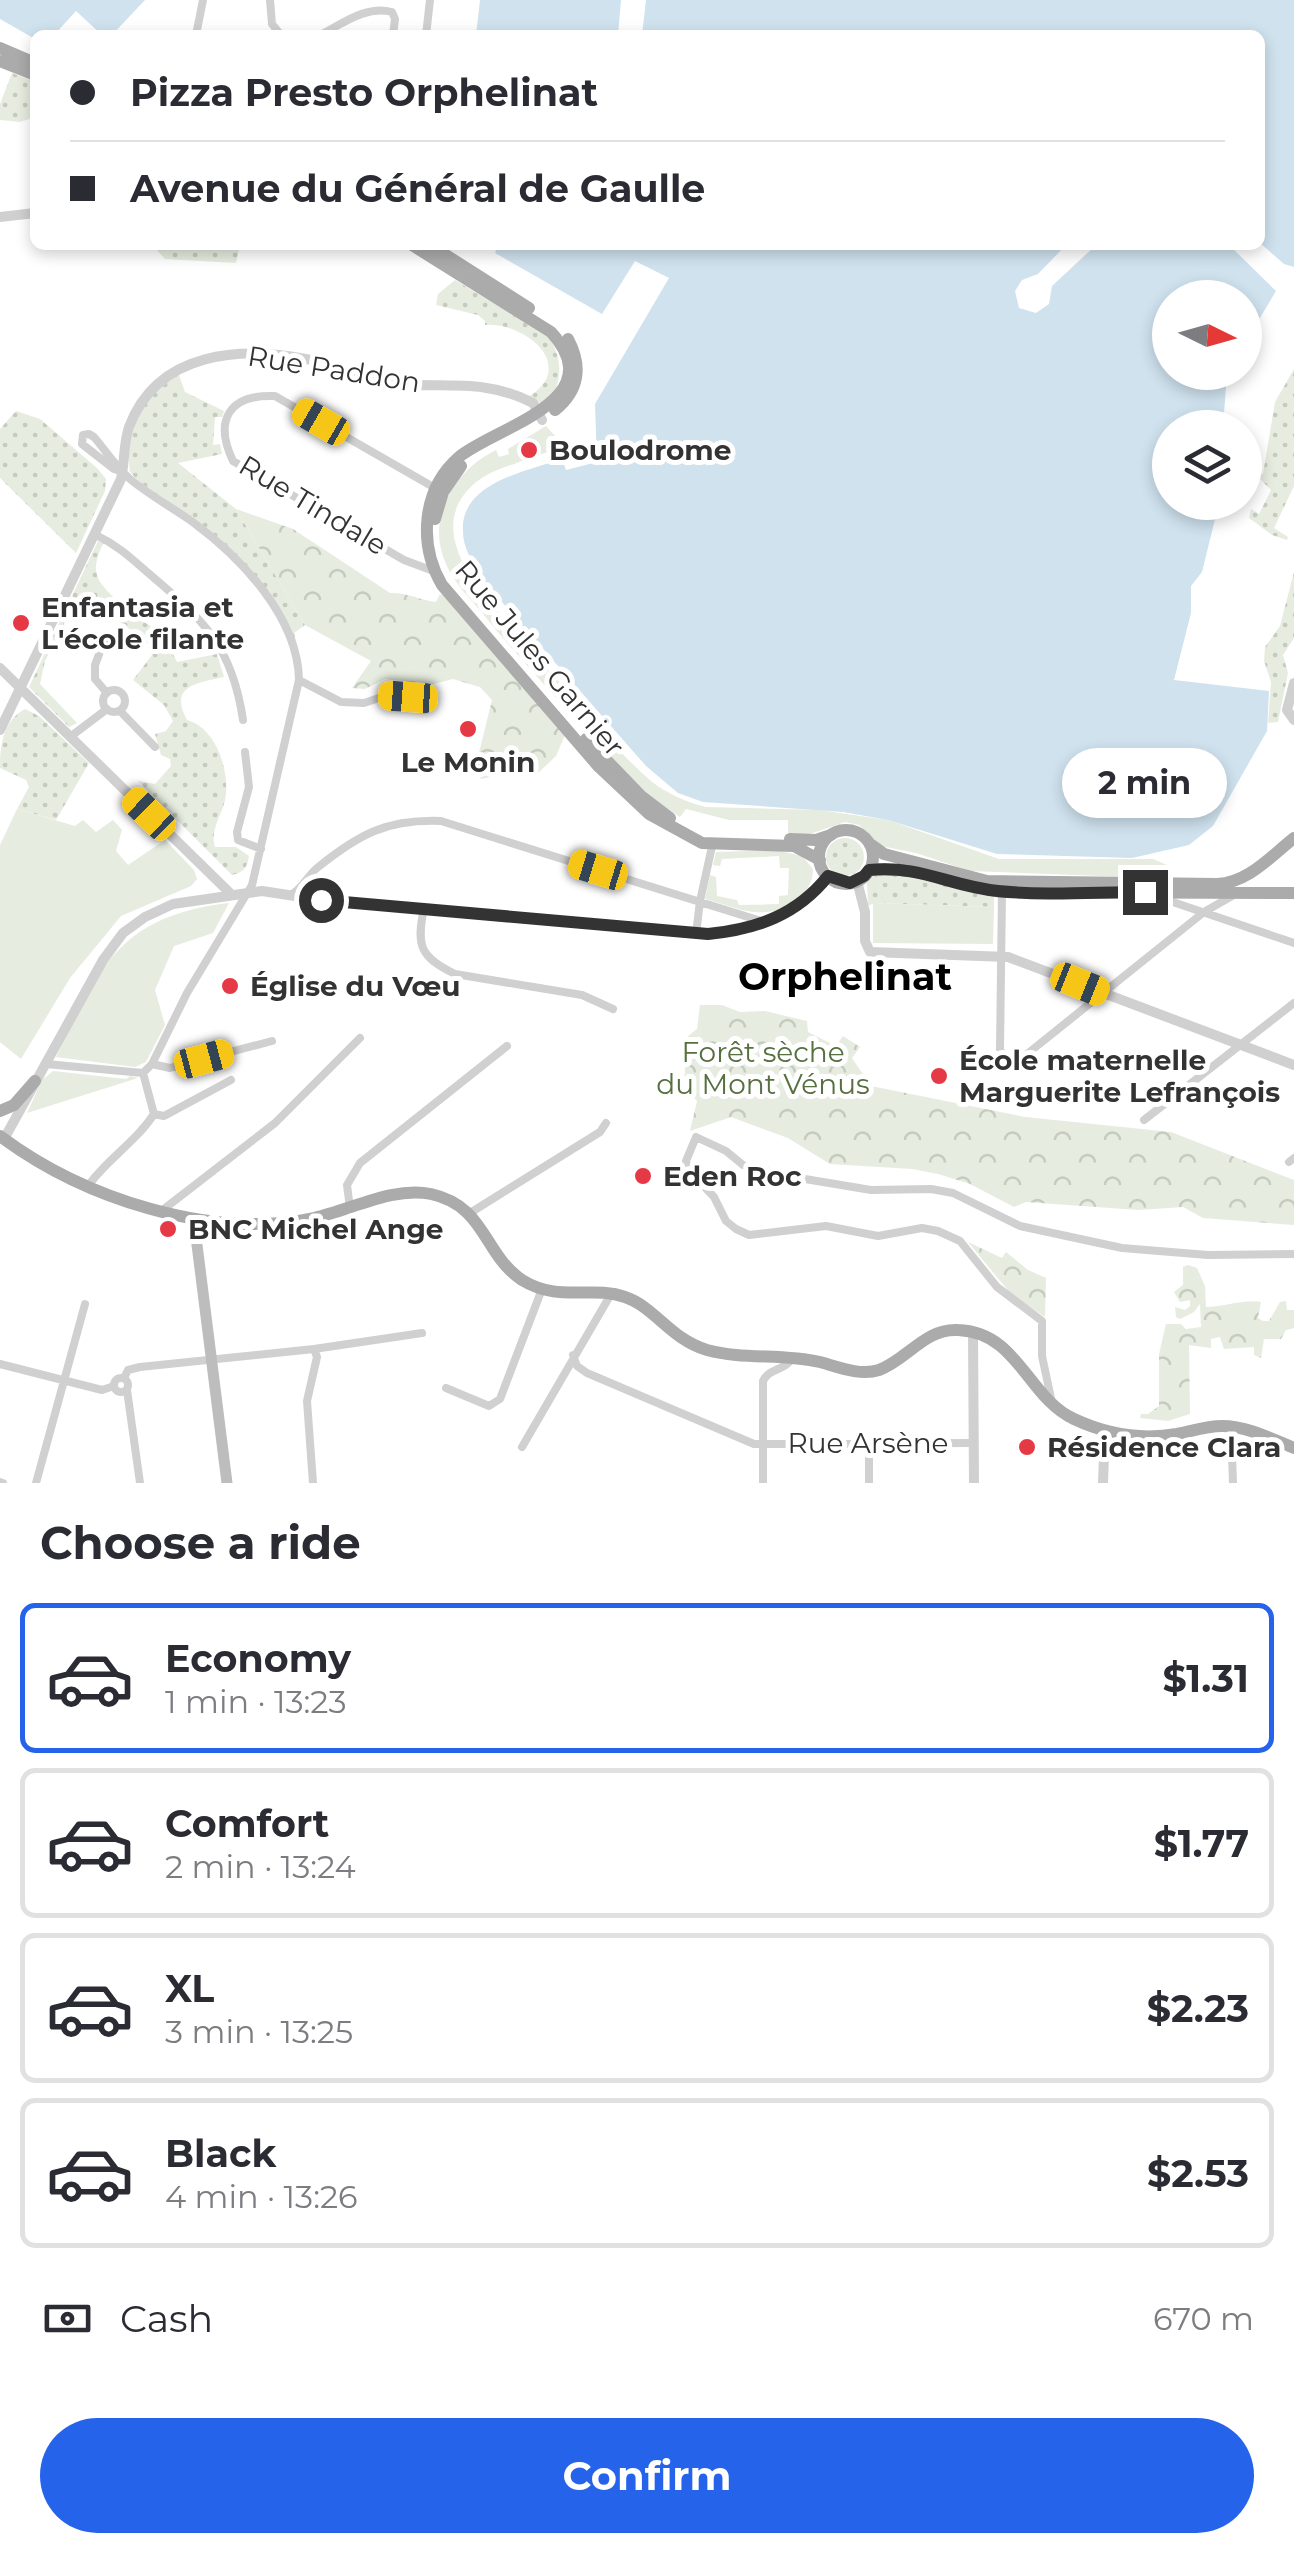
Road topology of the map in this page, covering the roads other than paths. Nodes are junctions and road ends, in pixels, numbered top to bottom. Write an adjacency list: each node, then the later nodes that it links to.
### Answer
1 (204, 0): 4 (street)
2 (270, 0): 5 (street)
3 (430, 0): 8 (street)
4 (197, 30)
5 (277, 30)
6 (330, 30): 7 (street)
7 (394, 30)
8 (427, 30)
9 (0, 48): 11 (main road)
10 (0, 61): 12 (main road)
11 (30, 61)
12 (30, 73)
13 (30, 214): 14 (street)
14 (0, 217)
15 (432, 252): 16 (main road); 16 (main road)
16 (540, 416): 17 (street, Rue Paddon); 18 (main road); 19 (main road)
17 (123, 472): 17 (street); 21 (street, Rue Paddon); 27 (street)
18 (454, 473): 19 (street); 20 (main road, Rue Jules Garnier)
19 (435, 488): 20 (street); 23 (main road, Rue Jules Garnier); 23 (street, Rue Tindale)
20 (436, 514): 22 (main road, Rue Jules Garnier)
21 (96, 535): 29 (street, Rue Paddon); 35 (street)
22 (436, 545): 23 (street); 24 (main road, Rue Jules Garnier)
23 (434, 571): 24 (street); 41 (main road, Rue Jules Garnier)
24 (458, 591): 42 (main road, Rue Jules Garnier)
25 (106, 636): 30 (street)
26 (0, 668): 29 (street)
27 (298, 680): 31 (street); 47 (street)
28 (1294, 683): 36 (street)
29 (20, 688): 34 (street); 37 (street, Rue Paddon)
30 (107, 692): 32 (street); 33 (street)
31 (432, 699)
32 (107, 709): 33 (street); 38 (street)
33 (120, 710): 39 (street)
34 (46, 714): 37 (street); 38 (street)
35 (243, 720)
36 (1294, 720)
37 (3, 724)
38 (70, 737): 50 (street)
39 (155, 747)
40 (245, 752): 47 (street)
41 (627, 796): 42 (main road); 45 (main road, Rue Jules Garnier)
42 (650, 804): 45 (main road, Rue Jules Garnier)
43 (830, 835): 45 (main road); 46 (main road); 49 (main road)
44 (1294, 838): 48 (main road)
45 (710, 839): 49 (main road, Rue Jules Garnier); 63 (street)
46 (870, 844): 51 (main road); 54 (main road)
47 (261, 849): 58 (street)
48 (1268, 858): 54 (main road); 57 (main road)
49 (820, 860): 52 (main road)
50 (202, 863): 60 (street); 62 (street)
51 (869, 870): 53 (main road); 55 (main road)
52 (828, 876): 53 (main road); 66 (street)
53 (857, 881): 69 (street)
54 (1233, 889): 56 (main road); 57 (main road); 65 (street)
55 (1002, 892): 56 (main road); 69 (street)
56 (1145, 892): 65 (street)
57 (1270, 892): 59 (main road)
58 (246, 893): 60 (street); 61 (street); 78 (street)
59 (1294, 893)
60 (232, 895): 62 (street)
61 (286, 896): 63 (street); 64 (street)
62 (196, 899): 77 (street)
63 (700, 901): 66 (street); 67 (street)
64 (424, 908): 67 (street); 72 (street)
65 (1204, 912): 68 (street); 70 (street)
66 (764, 922): 67 (street)
67 (696, 934)
68 (1294, 943)
69 (1000, 955): 70 (street); 70 (street)
70 (1102, 993): 75 (street)
71 (1294, 1003): 75 (street)
72 (612, 1009)
73 (360, 1038): 90 (street)
74 (272, 1041): 78 (street)
75 (1239, 1044): 79 (street); 85 (street)
76 (508, 1046): 89 (street)
77 (46, 1064): 80 (street); 82 (street)
78 (152, 1064): 80 (street)
79 (1294, 1065)
80 (143, 1073): 84 (street)
81 (231, 1080): 84 (street)
82 (35, 1082): 83 (main road); 87 (street)
83 (0, 1111)
84 (154, 1114): 88 (street)
85 (1144, 1120)
86 (606, 1123): 91 (street)
87 (1, 1142): 88 (main road)
88 (88, 1186): 90 (main road)
89 (350, 1208): 91 (main road); 92 (main road)
90 (160, 1212): 92 (main road)
91 (470, 1213): 94 (main road)
92 (194, 1220): 101 (main road)
93 (1294, 1254): 109 (street)
94 (542, 1289): 95 (main road); 107 (street)
95 (611, 1294): 100 (street); 102 (main road)
96 (85, 1304): 105 (street)
97 (973, 1332): 102 (main road); 109 (main road); 112 (street)
98 (422, 1333): 99 (street)
99 (314, 1348): 101 (street); 120 (street)
100 (573, 1355): 114 (street, Rue Arsène); 115 (street)
101 (212, 1357): 104 (street); 119 (main road)
102 (792, 1359): 114 (street)
103 (0, 1364): 105 (street)
104 (124, 1378): 106 (street); 108 (street)
105 (63, 1380): 106 (street); 117 (street)
106 (114, 1386): 108 (street)
107 (446, 1388)
108 (127, 1390): 118 (street)
109 (1052, 1406): 111 (main road)
110 (1231, 1427): 111 (main road); 116 (main road); 125 (street)
111 (1105, 1430): 124 (street)
112 (974, 1442): 113 (street, Rue Arsène); 123 (street)
113 (869, 1443): 114 (street, Rue Arsène); 122 (street)
114 (763, 1444): 121 (street)
115 (522, 1448)
116 (1294, 1448)
117 (36, 1483)
118 (140, 1483)
119 (228, 1483)
120 (312, 1483)
121 (763, 1483)
122 (869, 1483)
123 (974, 1483)
124 (1102, 1483)
125 (1233, 1483)

